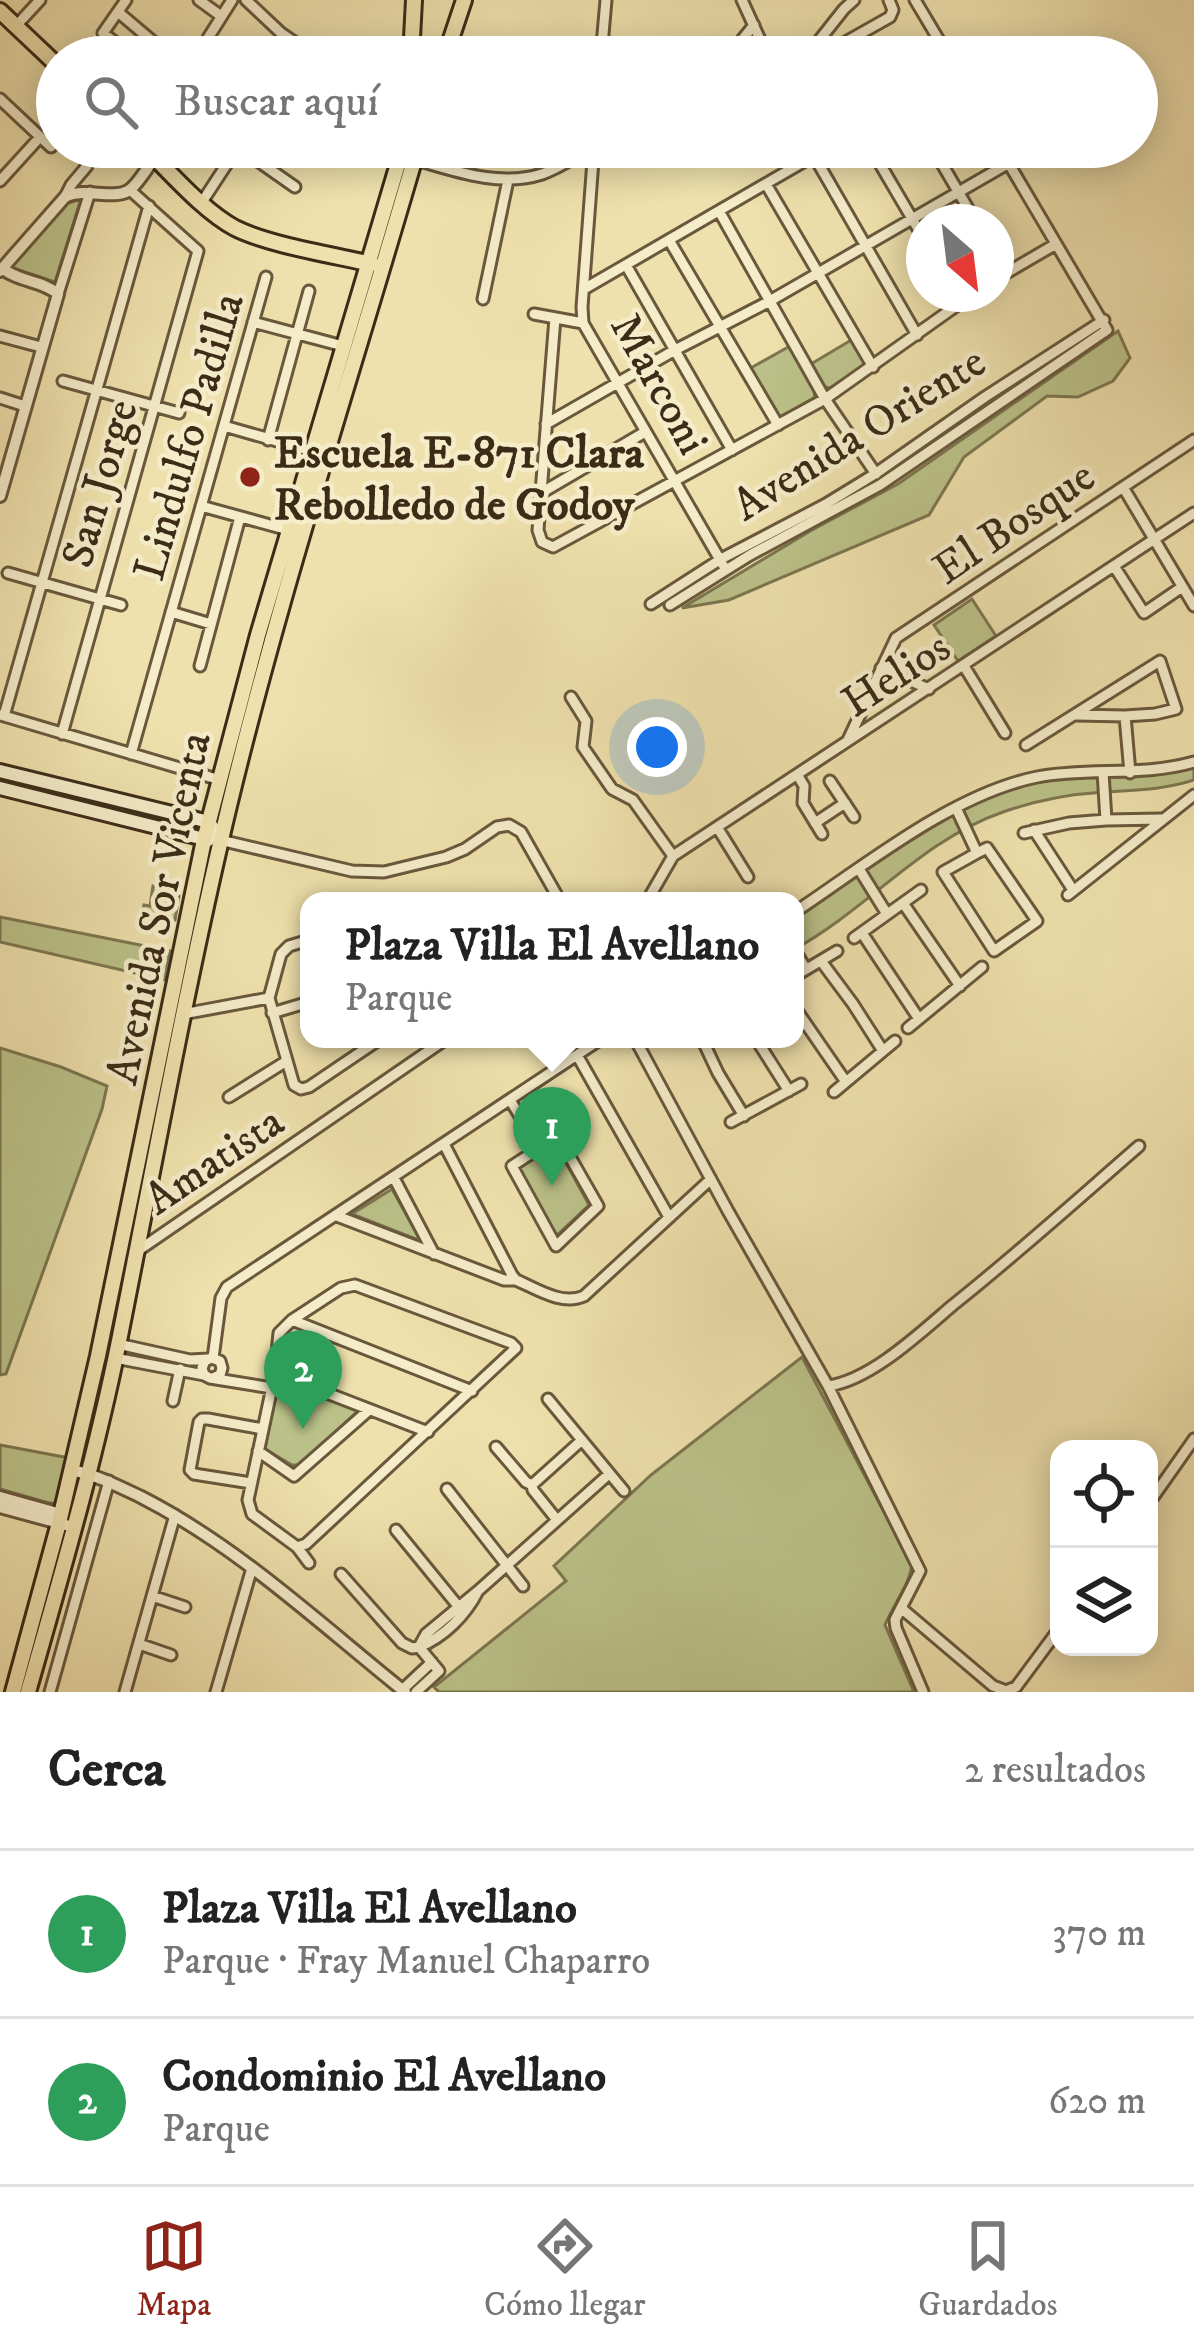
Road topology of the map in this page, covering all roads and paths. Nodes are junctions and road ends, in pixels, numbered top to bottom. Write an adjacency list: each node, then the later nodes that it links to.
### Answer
1 (40, 0): 17 (street)
2 (126, 0): 14 (street)
3 (199, 0): 15 (street)
4 (232, 0): 15 (street)
5 (246, 0): 23 (street)
6 (414, 0): 24 (main road)
7 (464, 0): 25 (main road)
8 (606, 0): 26 (street)
9 (742, 0): 16 (street)
10 (854, 0): 29 (street)
11 (889, 0): 30 (street)
12 (915, 0): 31 (street)
13 (0, 10): 17 (main road)
14 (118, 12): 18 (street); 19 (street)
15 (221, 16): 22 (street)
16 (754, 25): 27 (street); 28 (street)
17 (16, 26): 32 (main road)
18 (139, 27): 20 (street); 21 (street)
19 (106, 36)
20 (133, 36)
21 (148, 36)
22 (211, 36)
23 (285, 36)
24 (412, 36)
25 (452, 36)
26 (603, 36)
27 (745, 36)
28 (759, 36)
29 (823, 36)
30 (856, 36)
31 (936, 36)
32 (36, 45)
33 (0, 98): 34 (street)
34 (36, 133)
35 (36, 141): 52 (street)
36 (86, 168): 58 (street)
37 (143, 168): 55 (street)
38 (171, 168): 59 (main road)
39 (224, 168): 59 (street)
40 (268, 168): 54 (street)
41 (405, 168): 69 (main road, Avenida Sor Vicenta)
42 (456, 168): 51 (street)
43 (554, 168): 51 (street)
44 (592, 168): 75 (street, Marconi)
45 (793, 168): 53 (street)
46 (821, 168): 68 (street)
47 (882, 168): 63 (street)
48 (944, 168): 57 (street)
49 (1002, 168): 57 (street)
50 (1011, 168): 67 (street)
51 (508, 180): 78 (street)
52 (0, 181)
53 (766, 184): 64 (street); 73 (street)
54 (296, 187)
55 (130, 190): 56 (street); 62 (street)
56 (90, 192): 58 (street); 76 (street)
57 (958, 192): 60 (street); 61 (street)
58 (65, 197): 72 (street)
59 (202, 202): 69 (main road)
60 (938, 204)
61 (965, 204)
62 (149, 206): 95 (street); 98 (street, San Jorge)
63 (906, 208)
64 (719, 211): 66 (street); 79 (street)
65 (906, 223): 68 (street)
66 (669, 240): 70 (street); 85 (street)
67 (1056, 244): 71 (street); 110 (street, Avenida Oriente)
68 (865, 246): 73 (street); 87 (street)
69 (375, 265): 89 (main road, Avenida Sor Vicenta); 118 (main road, Avenida Sor Vicenta)
70 (626, 265): 75 (street); 91 (street)
71 (1014, 268)
72 (1, 270): 76 (street)
73 (817, 274): 79 (street); 92 (street)
74 (266, 277): 83 (street, Lindulfo Padilla)
75 (584, 289): 84 (street, Marconi)
76 (54, 291): 90 (street)
77 (309, 291): 86 (street)
78 (483, 299)
79 (768, 302): 85 (street); 97 (street)
80 (942, 312): 87 (street)
81 (533, 314): 82 (street)
82 (555, 318): 84 (street); 101 (street)
83 (253, 322): 86 (street); 103 (street, Lindulfo Padilla)
84 (583, 323): 94 (street, Marconi)
85 (720, 326): 91 (street); 102 (street)
86 (297, 334): 89 (street); 105 (street)
87 (916, 335): 92 (street)
88 (0, 336): 90 (street)
89 (343, 346): 108 (main road, Avenida Sor Vicenta)
90 (41, 347): 99 (street)
91 (675, 350): 94 (street); 107 (street)
92 (873, 367): 97 (street)
93 (63, 381): 95 (street)
94 (616, 384): 101 (street); 104 (street, Marconi)
95 (96, 390): 98 (street); 123 (street)
96 (0, 398): 99 (street)
97 (825, 399): 102 (street); 110 (street)
98 (154, 405): 100 (street); 125 (street, San Jorge)
99 (25, 406): 109 (street)
100 (179, 413)
101 (547, 424): 113 (street)
102 (778, 425): 107 (street)
103 (224, 427): 105 (street); 115 (street, Lindulfo Padilla)
104 (645, 432): 111 (street, Marconi); 113 (street)
105 (268, 440): 108 (street)
106 (1194, 440): 112 (street, El Bosque)
107 (732, 450): 111 (street)
108 (312, 451): 118 (main road, Avenida Sor Vicenta)
109 (4, 465): 114 (street)
110 (878, 479): 120 (street, Avenida Oriente)
111 (674, 482): 113 (street); 120 (street, Marconi)
112 (1123, 487): 119 (street); 134 (street, El Bosque)
113 (541, 493)
114 (0, 496)
115 (201, 506): 117 (street); 130 (street, Lindulfo Padilla)
116 (1194, 513): 119 (street, Helios)
117 (241, 518): 118 (street); 131 (street)
118 (296, 532): 150 (main road, Avenida Sor Vicenta); 167 (main road, Avenida Sor Vicenta)
119 (1154, 540): 121 (street, Helios); 124 (street)
120 (723, 564): 126 (street, Avenida Oriente); 128 (street, Avenida Oriente)
121 (1114, 566): 124 (street); 133 (street, Helios)
122 (8, 573): 123 (street)
123 (42, 583): 125 (street); 138 (street)
124 (1182, 587): 129 (street)
125 (100, 598): 127 (street); 141 (street, San Jorge)
126 (651, 604)
127 (121, 605)
128 (670, 605)
129 (1194, 606)
130 (171, 612): 131 (street, Lindulfo Padilla); 144 (street, Lindulfo Padilla)
131 (212, 624): 132 (street)
132 (200, 666)
133 (964, 667): 135 (street, Helios); 140 (street)
134 (881, 668): 135 (street); 142 (street, El Bosque)
135 (929, 689): 142 (street, Helios)
136 (571, 697): 169 (street)
137 (1075, 715): 139 (street); 139 (street); 143 (street)
138 (2, 716): 141 (street)
139 (1125, 716): 148 (street)
140 (1005, 733)
141 (62, 734): 144 (street)
142 (845, 745): 149 (street, Helios)
143 (1026, 745)
144 (131, 754): 150 (street)
145 (1194, 762): 148 (street)
146 (0, 771): 152 (main road)
147 (1103, 772): 148 (street); 158 (street); 161 (street)
148 (1130, 772)
149 (798, 776): 163 (street); 165 (street, Helios)
150 (220, 780): 162 (main road, Avenida Sor Vicenta)
151 (830, 781): 156 (street)
152 (49, 783): 155 (main road); 157 (main road)
153 (0, 788): 155 (main road)
154 (1194, 795): 160 (street)
155 (38, 798): 164 (main road)
156 (845, 802): 159 (street); 163 (street)
157 (142, 806): 162 (main road); 164 (main road)
158 (956, 808): 168 (street); 170 (street)
159 (854, 817)
160 (1163, 819): 161 (street); 161 (street)
161 (1106, 820)
162 (209, 823): 167 (main road, Avenida Sor Vicenta)
163 (815, 823): 166 (street)
164 (140, 824): 167 (main road)
165 (717, 827): 169 (street, Helios); 171 (street)
166 (822, 834)
167 (212, 840): 174 (street); 184 (main road, Avenida Sor Vicenta); 188 (main road, Avenida Sor Vicenta)
168 (977, 853): 168 (street)
169 (673, 856): 172 (street)
170 (859, 869): 176 (street); 177 (street)
171 (748, 877)
172 (656, 890)
173 (921, 890): 175 (street)
174 (555, 892)
175 (903, 903): 177 (street); 185 (street)
176 (804, 906)
177 (887, 914): 190 (street)
178 (300, 943): 186 (street)
179 (837, 951): 180 (street)
180 (820, 961): 183 (street); 200 (street)
181 (804, 966): 183 (street)
182 (982, 967): 185 (street)
183 (806, 969)
184 (174, 986): 188 (main road); 216 (main road, Avenida Sor Vicenta)
185 (960, 986): 190 (street)
186 (269, 998): 188 (street); 189 (street)
187 (300, 1004): 189 (street)
188 (185, 1007): 216 (main road, Avenida Sor Vicenta)
189 (272, 1013): 202 (street)
190 (919, 1019): 192 (street)
191 (804, 1021): 203 (street)
192 (908, 1028)
193 (895, 1041): 200 (street)
194 (367, 1048): 202 (street)
195 (433, 1048): 219 (street, Amatista)
196 (588, 1048): 201 (street)
197 (640, 1048): 215 (street)
198 (707, 1048): 209 (street)
199 (762, 1048): 205 (street)
200 (883, 1051): 203 (street)
201 (577, 1055): 208 (street); 218 (street)
202 (285, 1062): 207 (street)
203 (846, 1082): 206 (street)
204 (801, 1084): 205 (street)
205 (789, 1091): 209 (street)
206 (834, 1092)
207 (229, 1097)
208 (510, 1100): 211 (street); 213 (street)
209 (743, 1116): 210 (street)
210 (731, 1122)
211 (444, 1144): 214 (street); 221 (street)
212 (1139, 1146): 231 (street)
213 (539, 1148): 213 (street)
214 (394, 1178): 217 (street); 220 (street)
215 (711, 1179): 218 (street); 231 (street)
216 (140, 1193): 219 (main road, Avenida Sor Vicenta); 223 (main road, Avenida Sor Vicenta)
217 (337, 1216): 220 (street); 225 (street)
218 (669, 1217): 221 (street)
219 (136, 1252): 224 (main road, Avenida Sor Vicenta)
220 (434, 1254): 221 (street)
221 (516, 1280)
222 (292, 1320): 228 (street); 233 (street); 233 (street)
223 (103, 1334): 224 (main road); 243 (main road, Avenida Sor Vicenta)
224 (117, 1351): 225 (street); 227 (street); 244 (main road, Avenida Sor Vicenta)
225 (211, 1358): 226 (street); 229 (street)
226 (222, 1368): 229 (street); 230 (street)
227 (180, 1370): 229 (street); 235 (street)
228 (275, 1373): 232 (street); 236 (street)
229 (208, 1376): 230 (street)
230 (236, 1383): 232 (street)
231 (828, 1386): 270 (street)
232 (272, 1388): 237 (street)
233 (472, 1390): 238 (street)
234 (548, 1399): 240 (street)
235 (173, 1401)
236 (369, 1410): 238 (street); 246 (street)
237 (263, 1430): 242 (street); 248 (street)
238 (428, 1432): 260 (street)
239 (1194, 1439): 252 (street)
240 (582, 1440): 245 (street); 249 (street)
241 (496, 1447): 249 (street)
242 (258, 1451): 246 (street); 248 (street)
243 (71, 1470): 244 (street); 258 (main road, Avenida Sor Vicenta)
244 (89, 1473): 247 (street); 258 (main road, Avenida Sor Vicenta)
245 (609, 1474): 253 (street); 257 (street)
246 (294, 1476): 250 (street)
247 (109, 1481): 256 (street); 279 (street)
248 (251, 1483): 260 (street)
249 (532, 1484): 257 (street)
250 (303, 1488)
251 (447, 1489): 262 (street)
252 (1158, 1490)
253 (624, 1491)
254 (0, 1497): 258 (street)
255 (0, 1507): 258 (street)
256 (175, 1515): 263 (street); 267 (street)
257 (557, 1520): 262 (street)
258 (65, 1522): 277 (main road, Avenida Sor Vicenta); 278 (main road, Avenida Sor Vicenta)
259 (396, 1530): 268 (street)
260 (297, 1547): 261 (street)
261 (309, 1563)
262 (507, 1565): 265 (street); 266 (street)
263 (252, 1568): 276 (street); 281 (street)
264 (341, 1574): 273 (street)
265 (523, 1586)
266 (478, 1591): 268 (street); 273 (street)
267 (152, 1596): 269 (street); 272 (street)
268 (458, 1606): 273 (street)
269 (185, 1607)
270 (901, 1608): 271 (street); 283 (street)
271 (1050, 1641)
272 (139, 1644): 274 (street); 280 (street)
273 (419, 1647): 275 (street)
274 (171, 1655)
275 (432, 1662): 276 (street); 282 (street)
276 (403, 1691)
277 (14, 1692)
278 (28, 1692)
279 (50, 1692)
280 (125, 1692)
281 (216, 1692)
282 (416, 1692)
283 (923, 1692)

